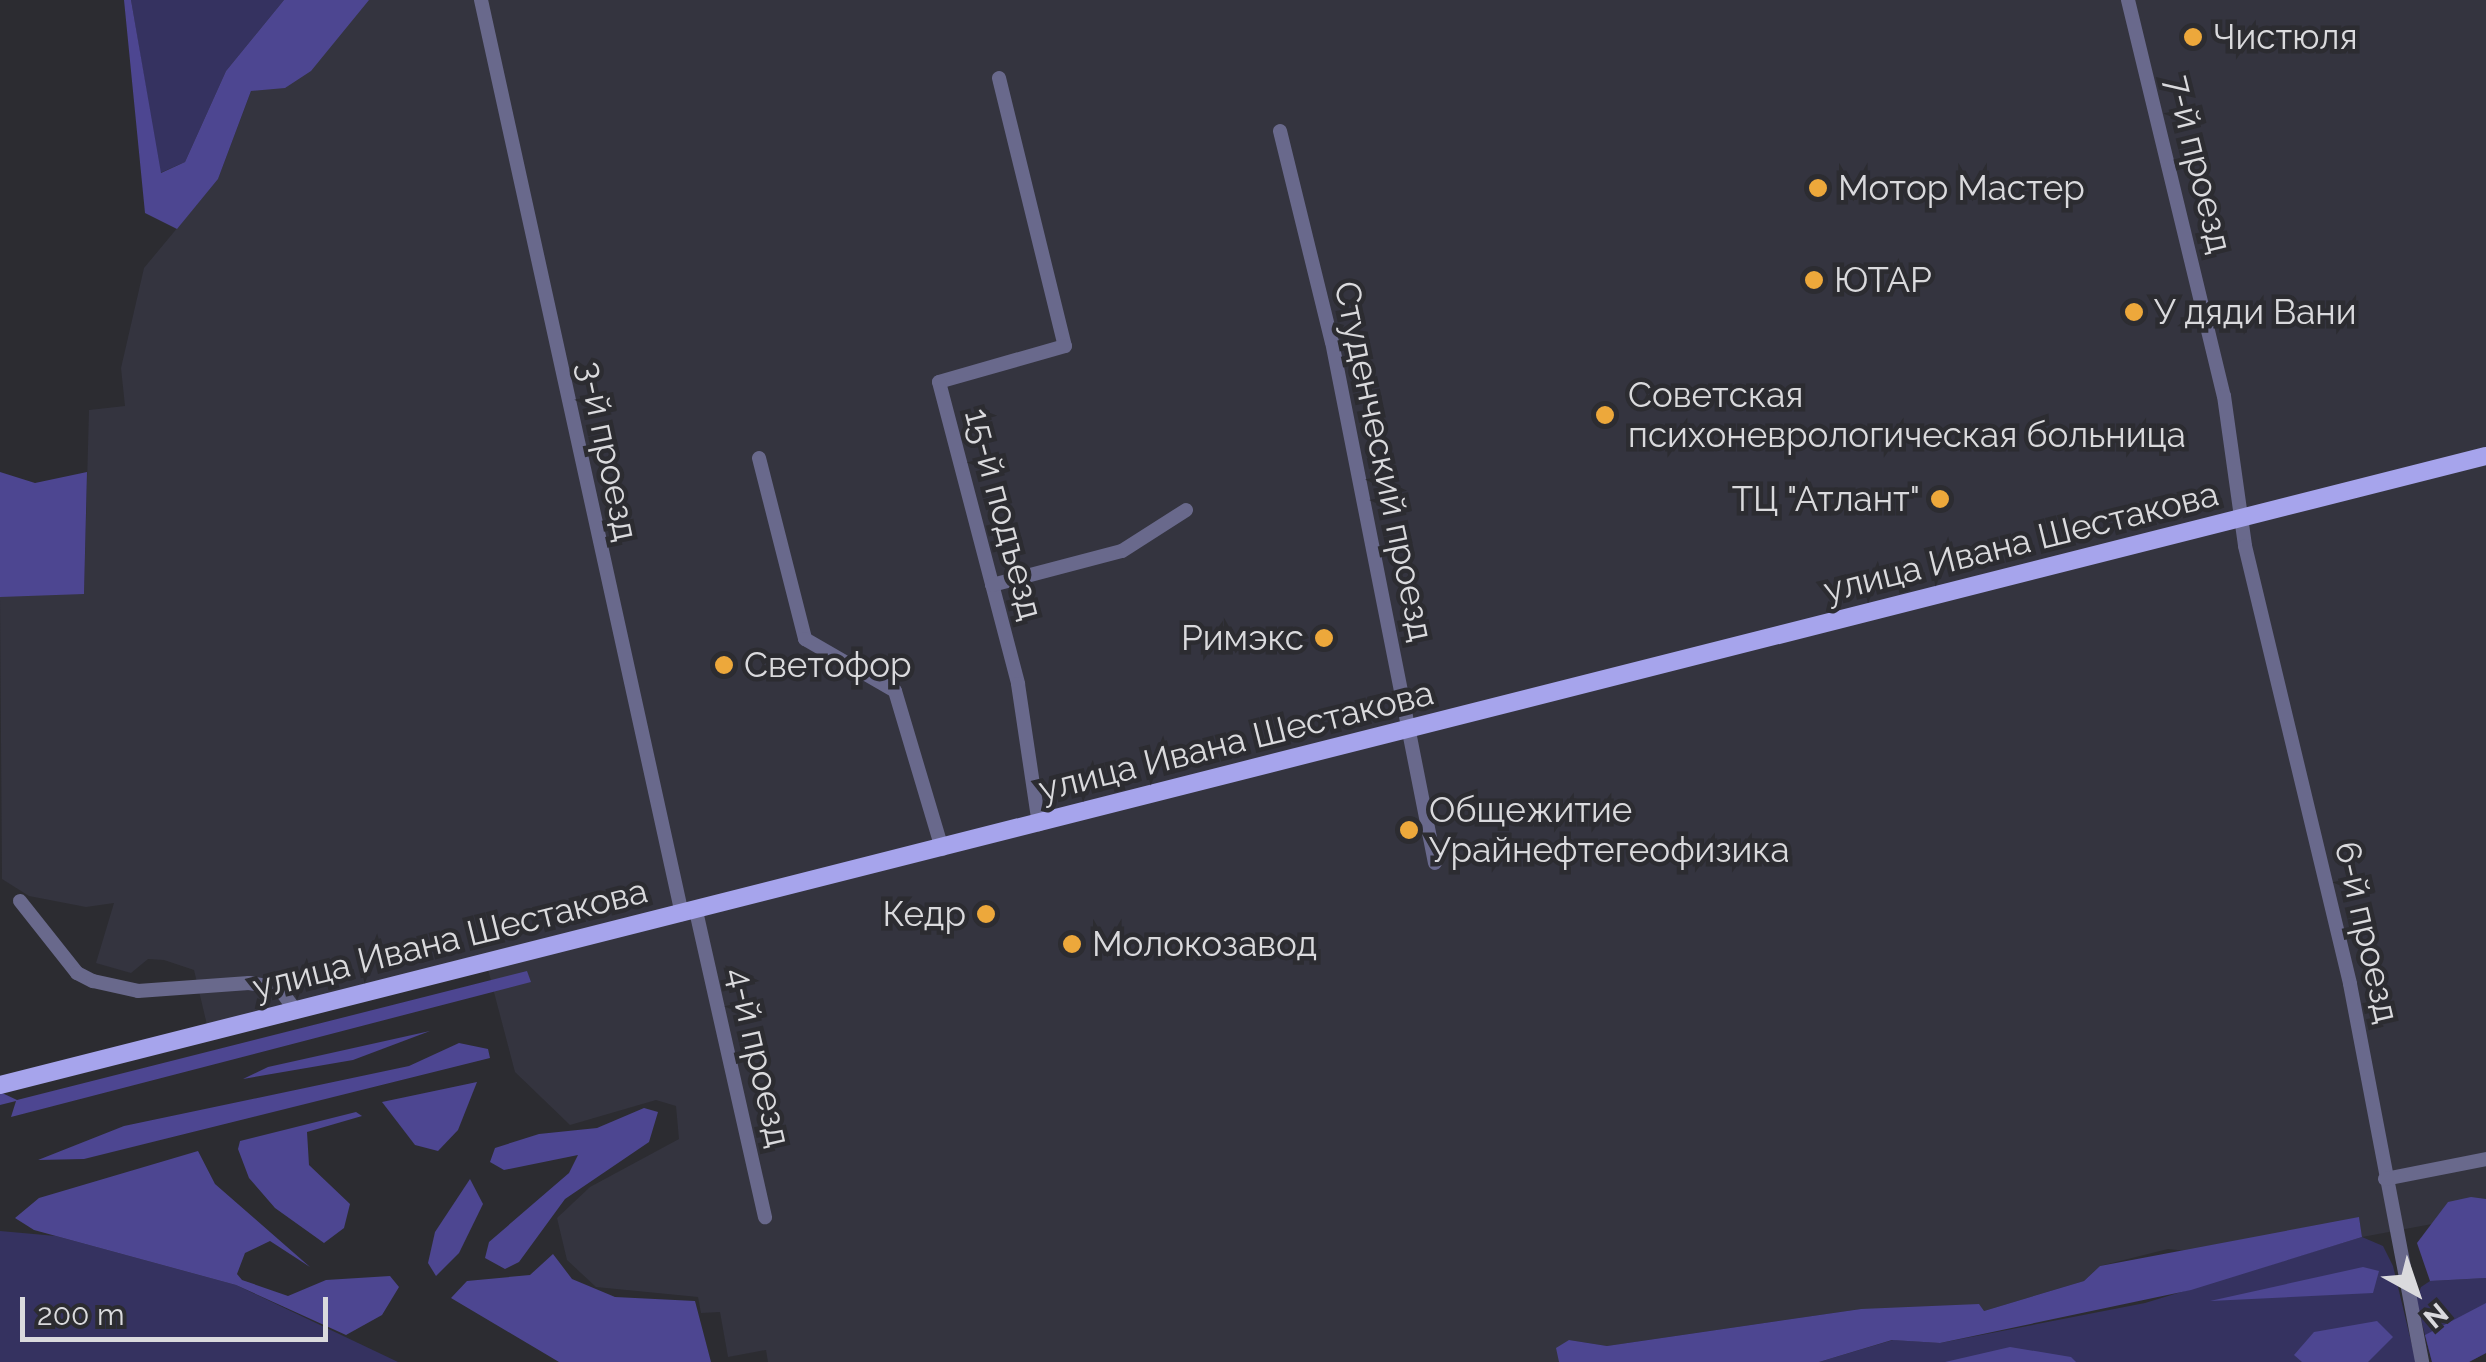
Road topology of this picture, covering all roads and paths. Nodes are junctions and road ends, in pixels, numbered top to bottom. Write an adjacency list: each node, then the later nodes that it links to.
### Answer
1 (481, 0): 15 (street, 3-й проезд)
2 (2128, 0): 8 (street, 7-й проезд)
3 (999, 78): 9 (street, 15-й подъезд)
4 (1280, 131): 10 (street, Студенческий проезд)
5 (2486, 456): 8 (main road, улица Ивана Шестакова)
6 (759, 458): 12 (street)
7 (1186, 510): 9 (street)
8 (2241, 519): 10 (main road, улица Ивана Шестакова); 19 (street, 6-й проезд)
9 (992, 586): 11 (street, 15-й подъезд)
10 (1407, 732): 11 (main road, улица Ивана Шестакова); 13 (street, Студенческий проезд)
11 (1038, 824): 12 (main road, улица Ивана Шестакова)
12 (942, 849): 15 (main road, улица Ивана Шестакова)
13 (1435, 863)
14 (20, 900): 16 (street)
15 (689, 912): 16 (main road, улица Ивана Шестакова); 20 (street, 4-й проезд)
16 (296, 1011): 17 (main road, улица Ивана Шестакова)
17 (0, 1086)
18 (2486, 1160): 19 (street)
19 (2385, 1179): 21 (street, 6-й проезд)
20 (765, 1217)
21 (2422, 1362)

